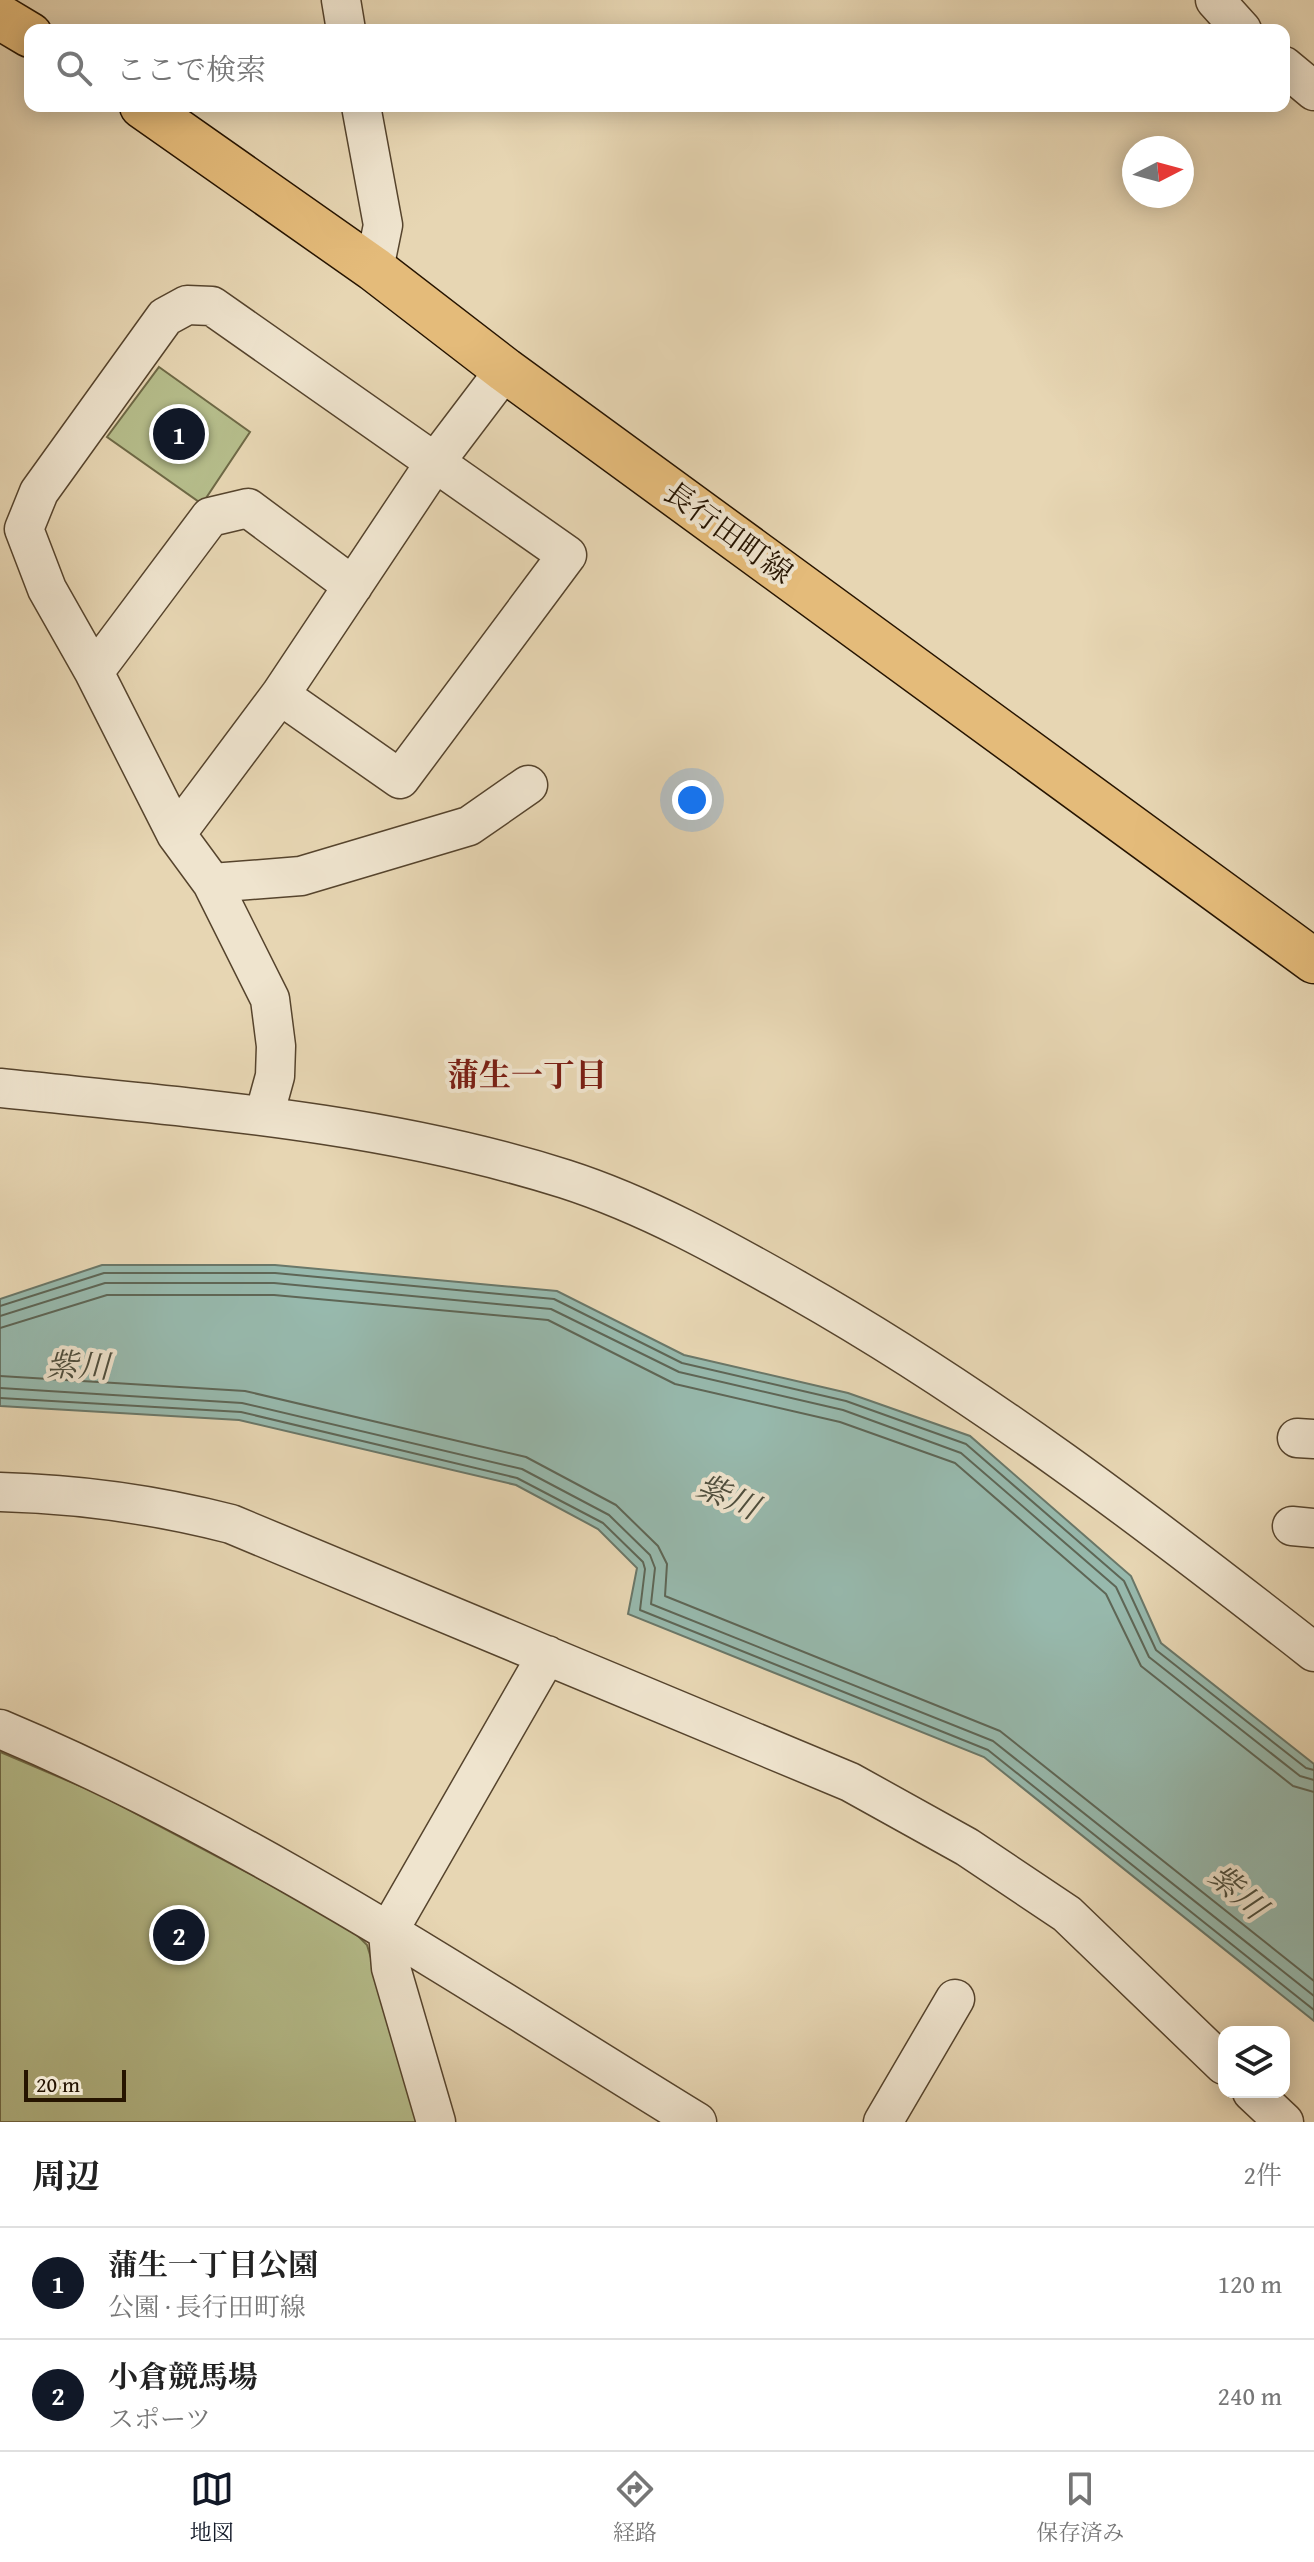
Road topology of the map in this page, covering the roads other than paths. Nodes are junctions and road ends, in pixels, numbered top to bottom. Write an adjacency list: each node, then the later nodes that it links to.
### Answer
1 (341, 0): 4 (street)
2 (1215, 0): 5 (street)
3 (0, 17): 6 (main road)
4 (345, 24)
5 (1237, 24)
6 (24, 31)
7 (1290, 71): 8 (street)
8 (1314, 91)
9 (151, 112): 11 (main road, 長行田町線)
10 (362, 112): 11 (street)
11 (374, 269): 12 (main road, 長行田町線)
12 (505, 370): 13 (street); 20 (main road, 長行田町線)
13 (436, 461): 14 (street); 15 (street); 16 (street)
14 (353, 586): 15 (street); 16 (street)
15 (94, 672): 18 (street)
16 (280, 695): 18 (street)
17 (528, 785): 19 (street)
18 (176, 834): 19 (street)
19 (212, 883): 22 (street)
20 (1314, 961)
21 (0, 1088): 22 (street)
22 (264, 1116): 24 (street)
23 (0, 1492): 25 (street)
24 (1314, 1652)
25 (547, 1655): 27 (street); 29 (street)
26 (0, 1729): 27 (street)
27 (388, 1932): 31 (street); 32 (street)
28 (955, 1999): 33 (street)
29 (1218, 2059)
30 (1258, 2098): 34 (street)
31 (436, 2122)
32 (697, 2122)
33 (883, 2122)
34 (1284, 2122)

